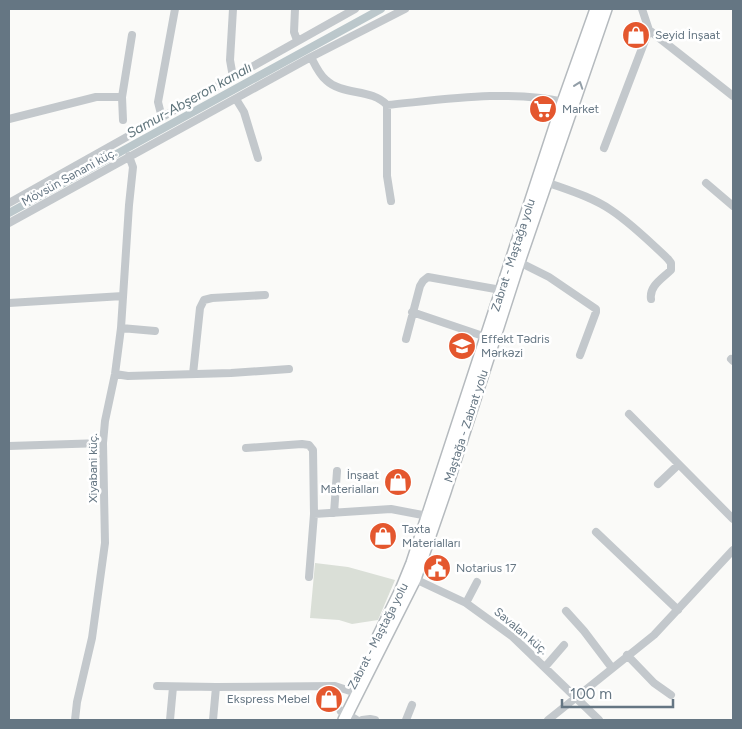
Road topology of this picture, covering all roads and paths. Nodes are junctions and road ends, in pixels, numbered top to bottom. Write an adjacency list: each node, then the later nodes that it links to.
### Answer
1 (175, 9): 20 (street)
2 (233, 9): 13 (street)
3 (295, 9): 11 (street)
4 (355, 9): 11 (street)
5 (405, 9): 12 (street, Mövsün Sənani küç.)
6 (596, 9): 17 (main road, Zabrat - Maştağa yolu)
7 (606, 9): 25 (main road, Maştağa - Zabrat yolu, one-way to 7)
8 (642, 9): 9 (street)
9 (649, 30): 14 (street); 22 (street)
10 (132, 34): 15 (street)
11 (297, 40): 13 (street)
12 (311, 57): 16 (street, Mövsün Sənani küç.); 18 (street)
13 (233, 77): 20 (street)
14 (733, 96)
15 (122, 97): 19 (street); 21 (street)
16 (236, 99): 23 (street, Mövsün Sənani küç.); 24 (street)
17 (563, 102): 18 (street); 32 (main road, Zabrat - Maştağa yolu)
18 (387, 105): 27 (street)
19 (9, 118)
20 (162, 118): 28 (street)
21 (123, 120)
22 (604, 148)
23 (130, 156): 30 (street, Mövsün Sənani küç.); 34 (street, Xiyabani küç.)
24 (258, 158)
25 (546, 182): 31 (main road, Maştağa - Zabrat yolu); 35 (street)
26 (706, 183): 29 (street)
27 (391, 201)
28 (9, 203)
29 (733, 206)
30 (9, 223)
31 (519, 262): 42 (street); 60 (main road, Maştağa - Zabrat yolu)
32 (501, 290): 37 (street); 40 (main road, Zabrat - Maştağa yolu)
33 (265, 295): 45 (street)
34 (123, 296): 36 (street); 38 (street, Xiyabani küç.)
35 (651, 299)
36 (9, 303)
37 (412, 312): 40 (street); 41 (street)
38 (121, 328): 39 (street); 44 (street, Xiyabani küç.)
39 (155, 331)
40 (486, 337): 55 (main road, Zabrat - Maştağa yolu)
41 (406, 339)
42 (580, 355)
43 (289, 369): 45 (street)
44 (115, 374): 45 (street); 47 (street, Xiyabani küç.)
45 (193, 374)
46 (629, 414): 50 (street)
47 (103, 443): 48 (street); 77 (street, Xiyabani küç.)
48 (9, 446)
49 (246, 448): 54 (street)
50 (678, 465): 52 (street); 56 (street)
51 (337, 471): 53 (street)
52 (658, 484)
53 (334, 513): 54 (street); 55 (street)
54 (314, 514): 59 (street)
55 (428, 516): 72 (main road, Zabrat - Maştağa yolu)
56 (733, 519)
57 (596, 532): 63 (street)
58 (733, 550): 63 (street)
59 (309, 577)
60 (415, 579): 62 (street, Savalan küç.); 76 (main road, Maştağa - Zabrat yolu)
61 (477, 582): 62 (street)
62 (466, 603): 67 (street, Savalan küç.)
63 (678, 610): 66 (street)
64 (566, 611): 68 (street)
65 (564, 645): 67 (street)
66 (627, 655): 68 (street); 73 (street)
67 (545, 667): 74 (street, Savalan küç.)
68 (612, 668): 74 (street)
69 (157, 686): 70 (street)
70 (173, 687): 71 (street); 78 (street)
71 (216, 687): 72 (street); 79 (street)
72 (350, 691): 76 (main road, Zabrat - Maştağa yolu)
73 (671, 695)
74 (576, 697): 83 (street); 84 (street, Savalan küç.)
75 (412, 705): 82 (street)
76 (345, 717)
77 (75, 720)
78 (170, 720)
79 (213, 720)
80 (362, 720): 81 (street)
81 (375, 720)
82 (406, 720)
83 (548, 720)
84 (599, 720)

